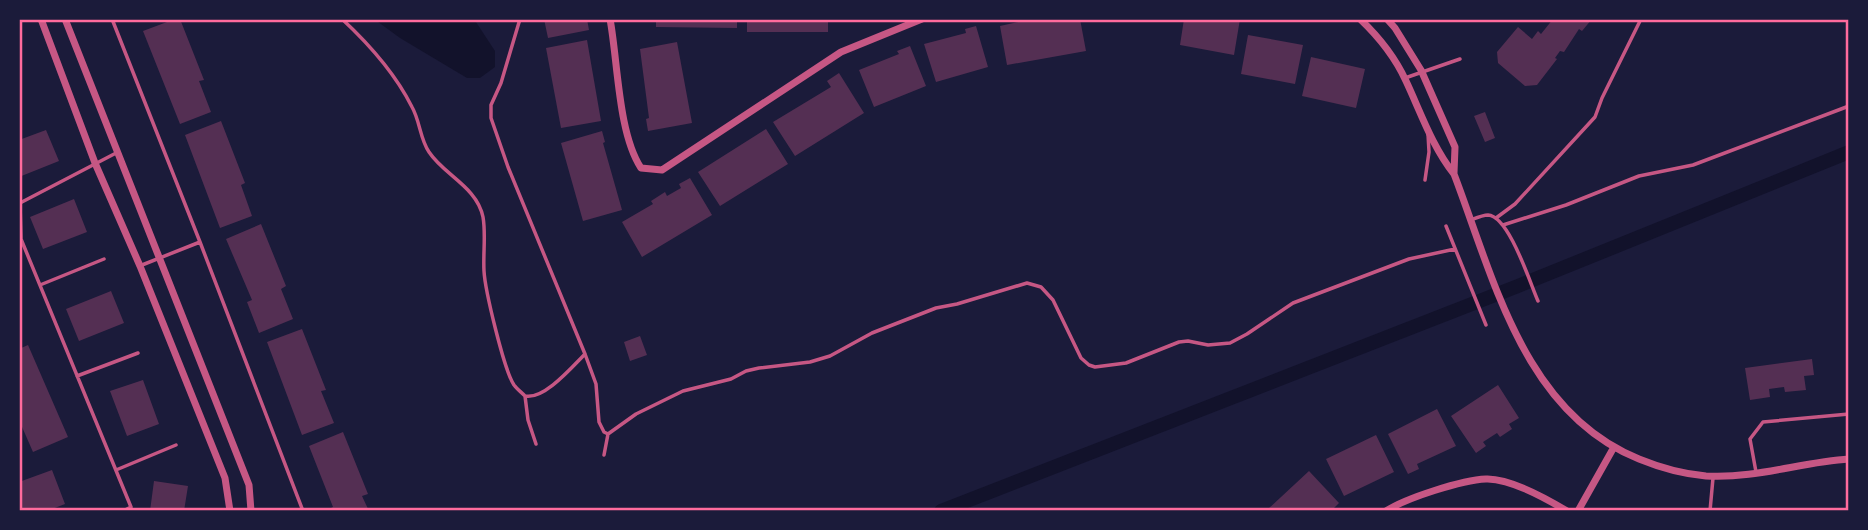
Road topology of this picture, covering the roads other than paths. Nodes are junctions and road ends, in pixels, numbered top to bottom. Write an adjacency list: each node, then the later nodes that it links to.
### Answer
1 (41, 19): 17 (street)
2 (65, 19): 16 (street)
3 (112, 19): 24 (lane)
4 (342, 19): 35 (lane)
5 (520, 19): 33 (lane)
6 (610, 19): 7 (street)
7 (922, 19)
8 (1360, 19): 13 (street)
9 (1387, 19): 12 (street)
10 (1642, 19): 20 (lane)
11 (1460, 59): 12 (lane)
12 (1422, 72): 13 (lane); 18 (street)
13 (1405, 78): 15 (street)
14 (1849, 106): 22 (lane)
15 (1427, 128): 18 (street); 19 (lane)
16 (118, 151): 17 (lane); 26 (street)
17 (95, 163): 28 (street); 29 (lane)
18 (1454, 174): 21 (street)
19 (1425, 180)
20 (1496, 218): 21 (lane); 22 (lane)
21 (1471, 220): 40 (street)
22 (1503, 225): 30 (lane)
23 (1446, 226): 25 (lane)
24 (200, 242): 26 (lane); 49 (lane)
25 (1455, 249): 31 (lane); 37 (lane)
26 (158, 258): 28 (lane); 48 (street)
27 (104, 259): 29 (lane)
28 (139, 266): 47 (street)
29 (40, 285): 34 (lane)
30 (1538, 301)
31 (1486, 325)
32 (138, 353): 34 (lane)
33 (585, 354): 35 (lane); 37 (lane)
34 (77, 376): 43 (lane)
35 (525, 396): 38 (lane)
36 (1849, 414): 44 (lane)
37 (608, 434): 41 (lane)
38 (536, 444)
39 (176, 445): 43 (lane)
40 (1614, 447): 45 (street); 52 (street)
41 (604, 455)
42 (1849, 459): 44 (street)
43 (116, 470): 46 (lane)
44 (1756, 474): 45 (street)
45 (1713, 476): 53 (lane)
46 (123, 511)
47 (230, 511)
48 (251, 511)
49 (303, 511)
50 (1386, 511): 51 (street)
51 (1567, 511)
52 (1578, 511)
53 (1710, 511)

